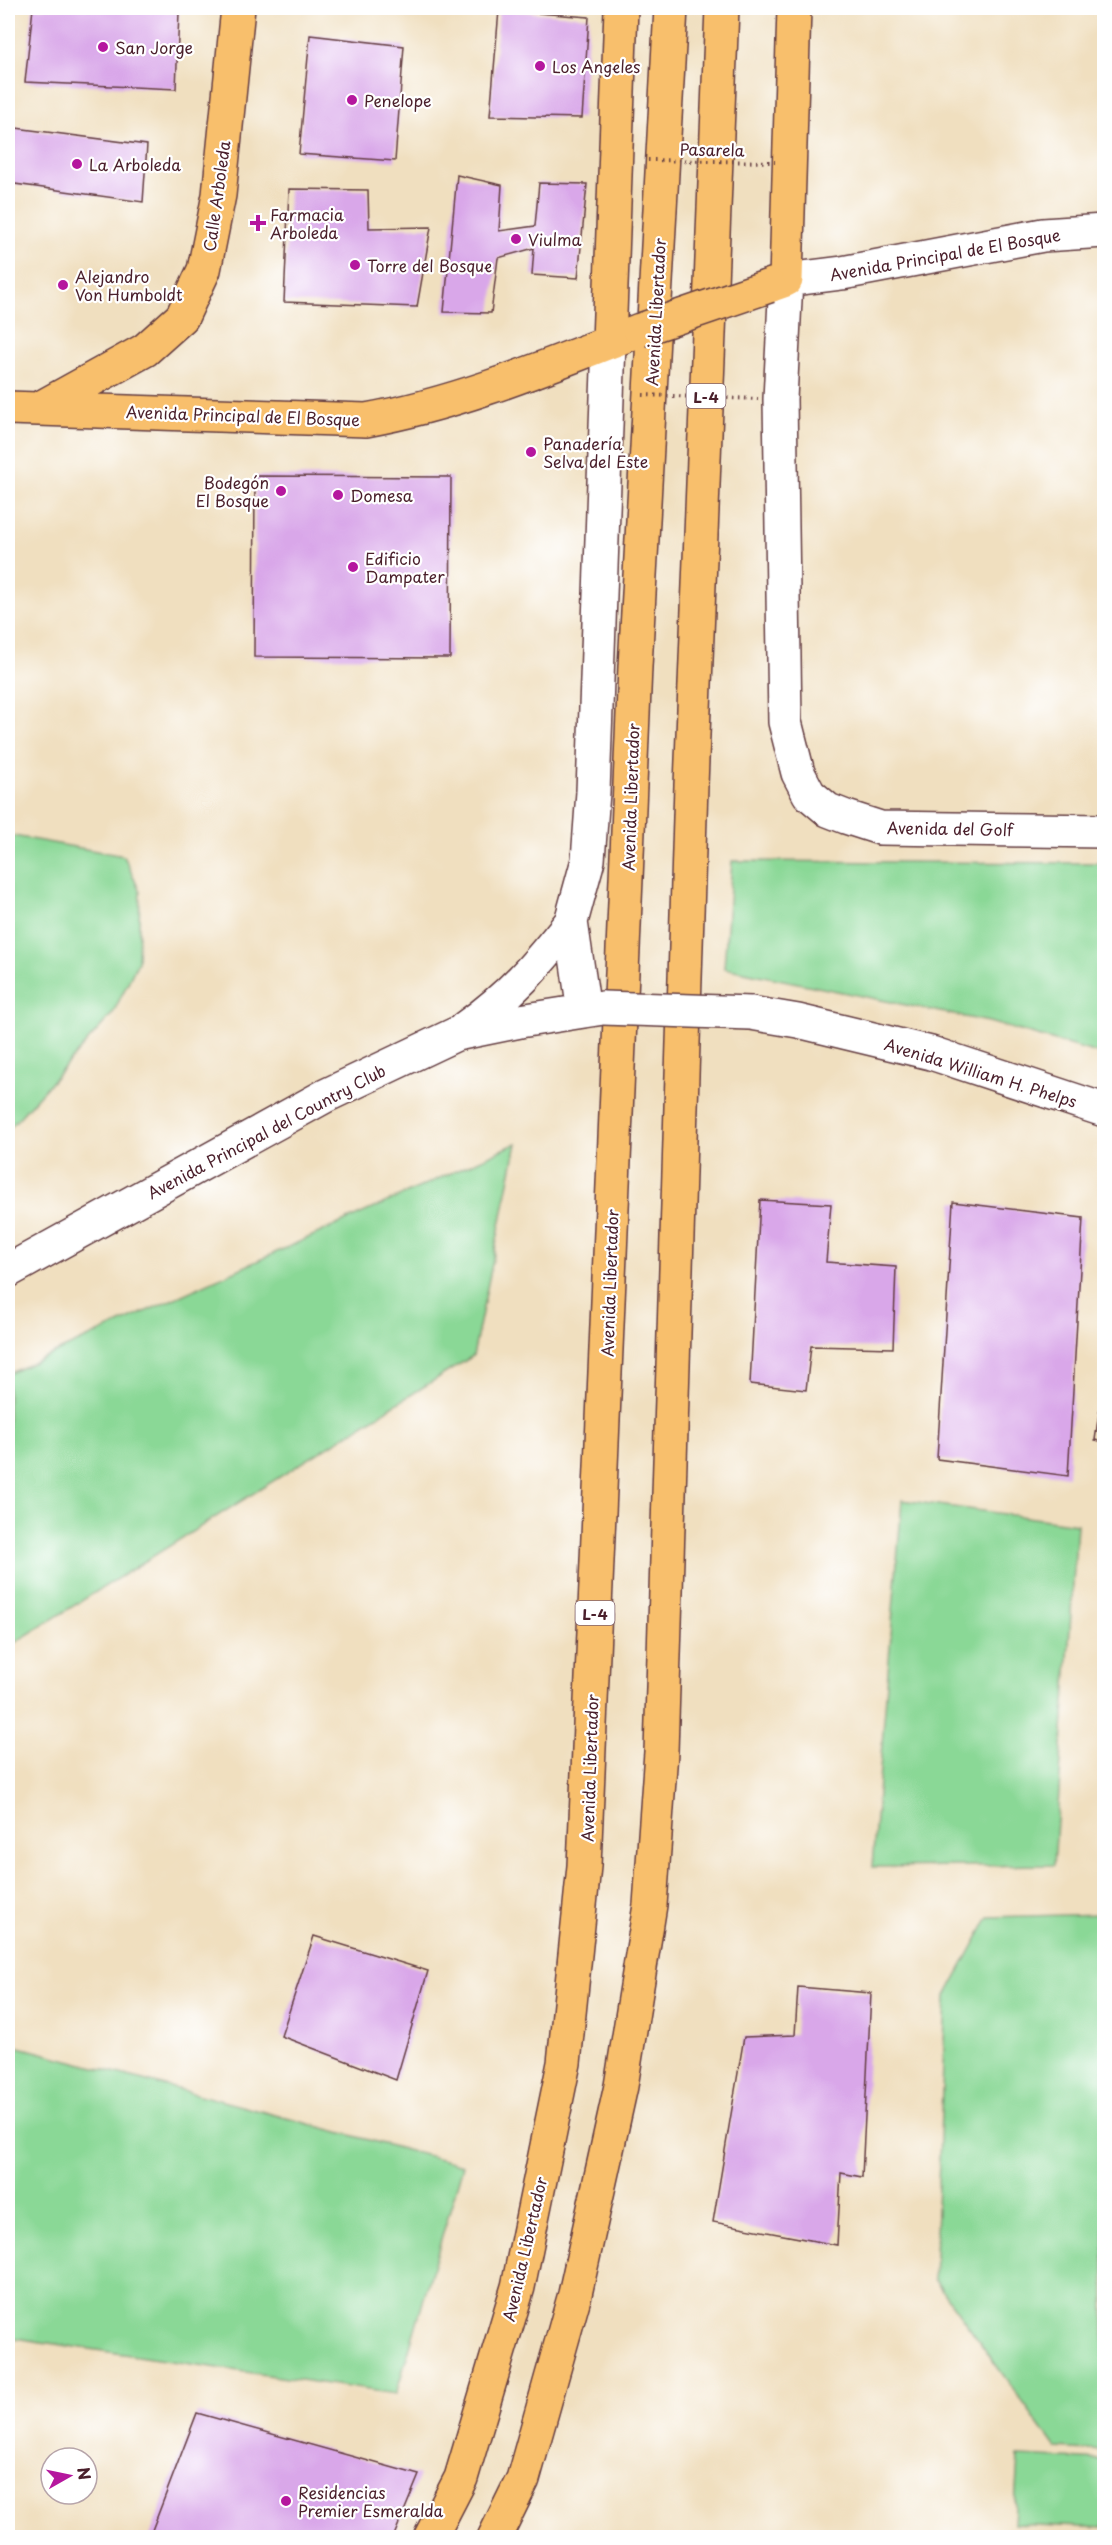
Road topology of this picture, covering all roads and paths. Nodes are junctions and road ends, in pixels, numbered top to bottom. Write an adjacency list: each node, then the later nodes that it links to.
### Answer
1 (238, 8): 13 (main road, Calle Arboleda)
2 (621, 8): 10 (main road)
3 (671, 8): 21 (main road, Avenida Libertador / L-4)
4 (722, 8): 22 (main road, L-4)
5 (795, 8): 9 (main road)
6 (648, 160): 7 (path, Pasarela, bridge)
7 (775, 162)
8 (1104, 231): 9 (street, Avenida Principal de El Bosque)
9 (777, 283): 10 (main road, Avenida Principal de El Bosque, bridge); 14 (street, Avenida del Golf)
10 (609, 342): 13 (main road, Avenida Principal de El Bosque); 15 (street)
11 (643, 395): 12 (path, bridge)
12 (758, 399)
13 (23, 408)
14 (1104, 831)
15 (571, 922): 16 (street); 18 (street)
16 (594, 1010): 17 (street, Avenida Principal del Country Club, bridge); 18 (street, Avenida Principal del Country Club)
17 (751, 1013): 19 (street, Avenida William H. Phelps)
18 (456, 1034): 20 (street, Avenida Principal del Country Club)
19 (1104, 1110)
20 (8, 1271)
21 (430, 2538)
22 (494, 2538)

